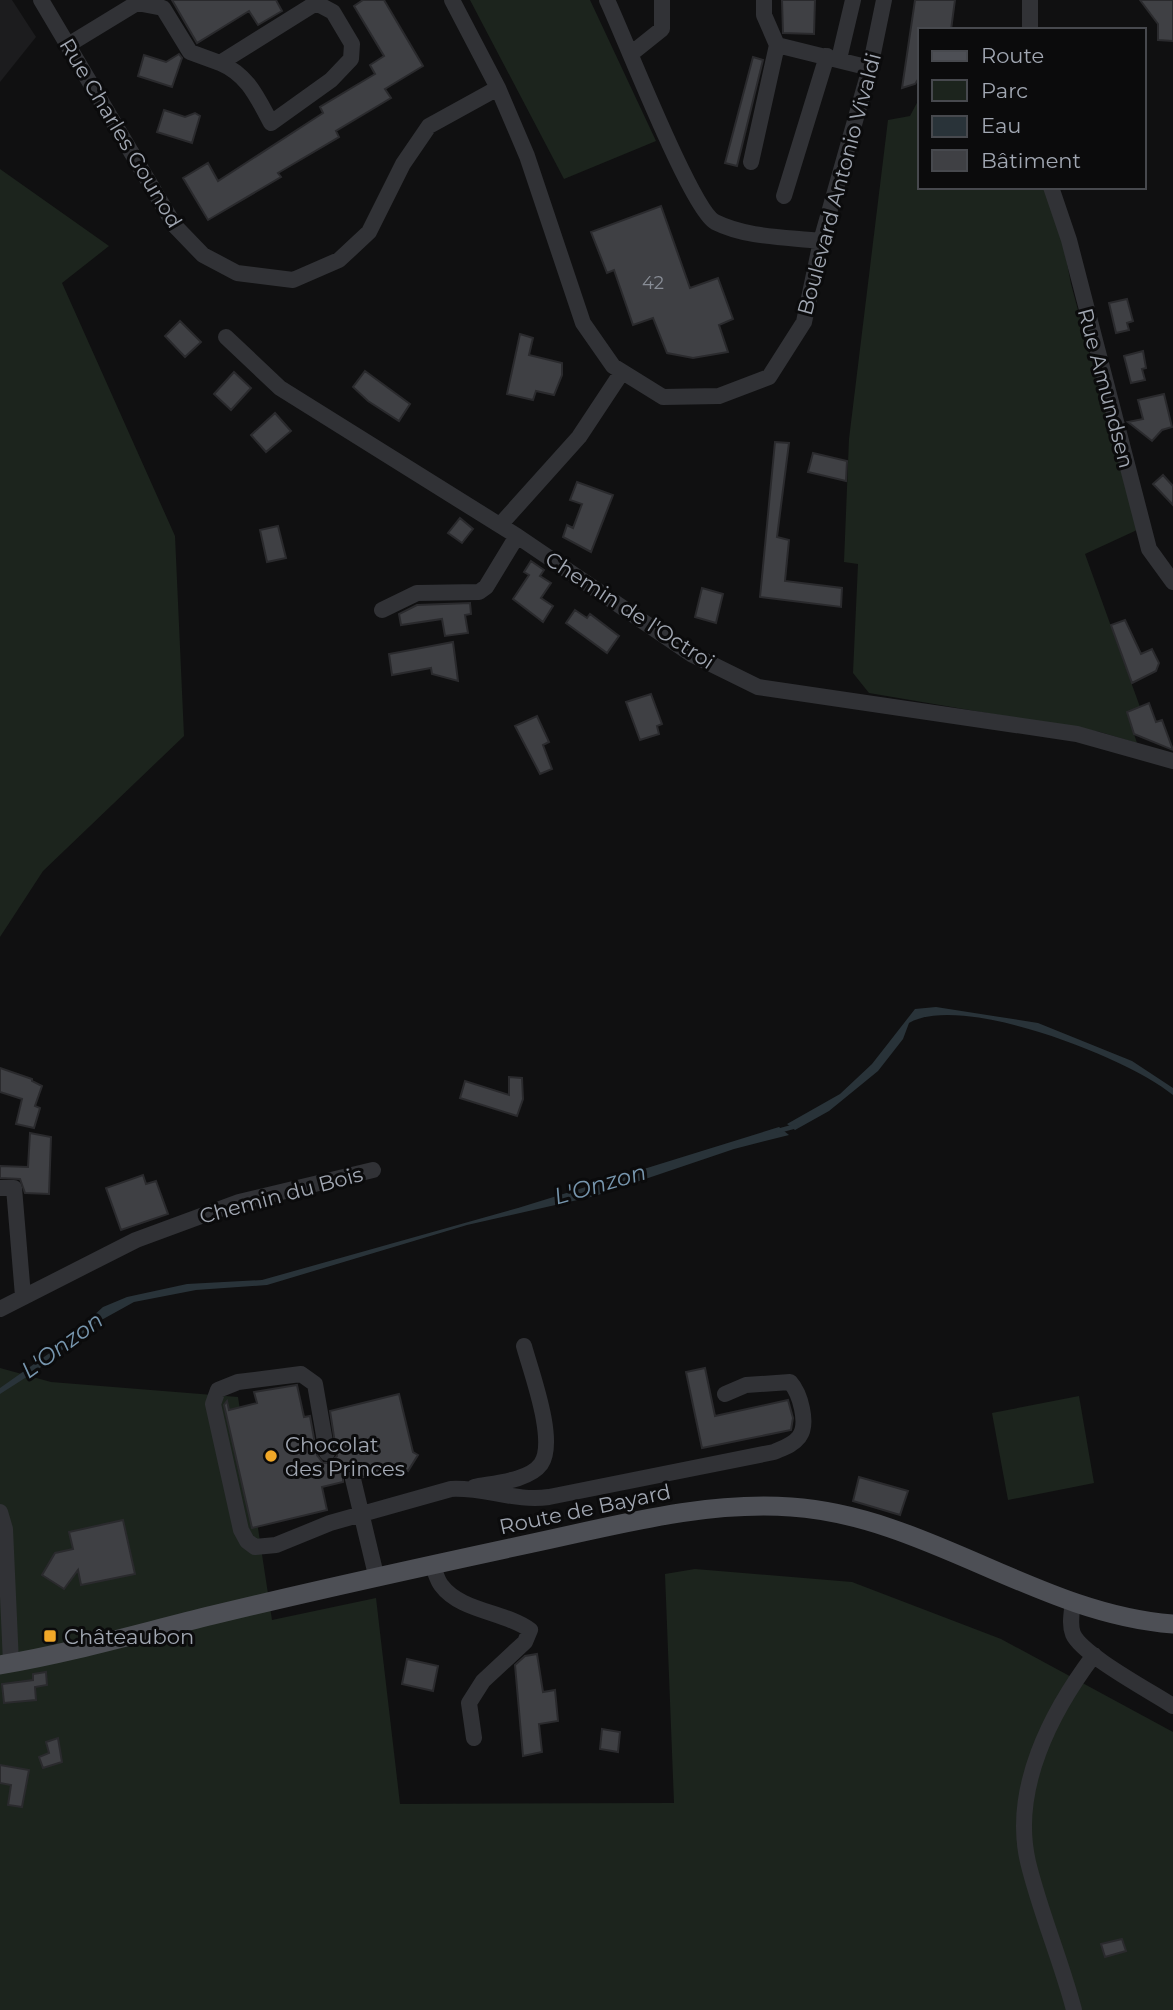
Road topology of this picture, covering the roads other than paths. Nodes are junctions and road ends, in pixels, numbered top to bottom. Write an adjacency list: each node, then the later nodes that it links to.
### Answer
1 (41, 0): 13 (street, Rue Charles Gounod)
2 (452, 0): 18 (street, Boulevard Antonio Vivaldi)
3 (607, 0): 14 (street)
4 (662, 0): 14 (street)
5 (764, 0): 12 (street)
6 (853, 0): 15 (street)
7 (884, 0): 17 (street, Boulevard Antonio Vivaldi)
8 (1030, 0): 11 (street)
9 (136, 2): 13 (street); 16 (street)
10 (315, 2): 16 (street); 16 (street)
11 (1030, 28)
12 (777, 45): 15 (street); 19 (street)
13 (68, 46): 18 (street, Rue Charles Gounod)
14 (632, 53): 22 (street)
15 (833, 58): 17 (street); 21 (street)
16 (220, 64)
17 (870, 68): 22 (street, Boulevard Antonio Vivaldi)
18 (498, 88): 24 (street, Boulevard Antonio Vivaldi)
19 (751, 162)
20 (1052, 189): 27 (street, Rue Amundsen)
21 (785, 196)
22 (821, 241): 24 (street, Boulevard Antonio Vivaldi)
23 (226, 337): 25 (street, Chemin de l'Octroi)
24 (622, 372): 25 (street)
25 (500, 525): 26 (street, Chemin de l'Octroi)
26 (517, 536): 28 (street); 29 (street, Chemin de l'Octroi)
27 (1173, 582)
28 (382, 610)
29 (1173, 761)
30 (373, 1170): 32 (street, Chemin du Bois)
31 (0, 1188): 32 (street)
32 (23, 1296): 33 (street, Chemin du Bois)
33 (0, 1309)
34 (524, 1346): 38 (street)
35 (725, 1394): 38 (street)
36 (327, 1453): 40 (street)
37 (353, 1479): 40 (street)
38 (472, 1488): 40 (street)
39 (0, 1512): 46 (street)
40 (362, 1516): 42 (street)
41 (432, 1564): 42 (main road, Route de Bayard); 43 (main road, Route de Bayard); 48 (street)
42 (376, 1576): 46 (main road, Route de Bayard)
43 (1073, 1601): 44 (main road, Route de Bayard); 45 (street)
44 (1173, 1624)
45 (1094, 1655): 47 (street); 49 (street)
46 (5, 1664)
47 (1173, 1706)
48 (474, 1738)
49 (1074, 2010)

